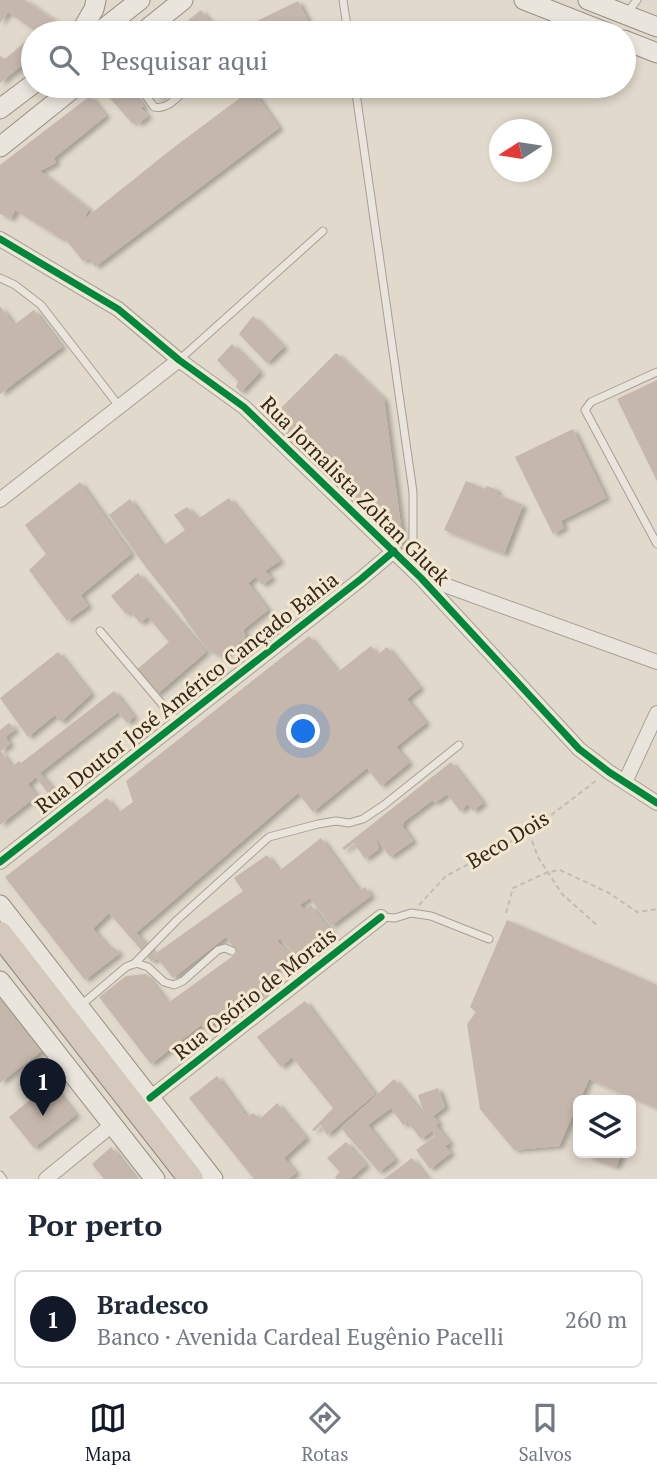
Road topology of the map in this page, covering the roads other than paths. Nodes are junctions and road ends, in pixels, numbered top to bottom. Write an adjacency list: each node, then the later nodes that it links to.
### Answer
1 (140, 0): 9 (main road)
2 (183, 0): 10 (main road)
3 (343, 0): 11 (lane)
4 (524, 0): 12 (main road)
5 (588, 0): 7 (main road)
6 (95, 4): 8 (main road)
7 (631, 7): 13 (main road)
8 (86, 21)
9 (113, 21)
10 (157, 21)
11 (346, 21)
12 (577, 21)
13 (657, 27)
14 (636, 45): 15 (main road)
15 (657, 53)
16 (21, 92): 21 (main road)
17 (61, 98): 22 (main road)
18 (147, 98): 19 (lane)
19 (176, 98)
20 (357, 98): 31 (lane)
21 (0, 109)
22 (0, 147)
23 (323, 232): 26 (lane)
24 (0, 239): 26 (street, Rua Jornalista Zoltan Gluek)
25 (0, 278): 28 (lane)
26 (179, 360): 28 (street); 31 (street, Rua Jornalista Zoltan Gluek)
27 (657, 372): 30 (lane)
28 (120, 407): 29 (street)
29 (0, 500)
30 (657, 544)
31 (397, 554): 32 (street, Rua Jornalista Zoltan Gluek); 36 (street, Rua Doutor José Américo Cançado Bahia)
32 (421, 578): 34 (street); 38 (street, Rua Jornalista Zoltan Gluek)
33 (100, 631): 36 (lane)
34 (657, 662)
35 (657, 713): 38 (street)
36 (178, 723): 40 (street, Rua Doutor José Américo Cançado Bahia)
37 (459, 745): 47 (lane)
38 (625, 782): 39 (street, Rua Jornalista Zoltan Gluek)
39 (657, 803)
40 (0, 862)
41 (0, 905): 49 (main road)
42 (381, 917): 44 (lane, Rua Osório de Morais); 50 (street, Rua Osório de Morais)
43 (0, 934): 55 (highway)
44 (489, 939)
45 (232, 951): 47 (lane)
46 (0, 958): 54 (highway)
47 (134, 964): 49 (lane)
48 (0, 981): 51 (main road)
49 (79, 1006): 50 (main road)
50 (150, 1098): 56 (main road)
51 (112, 1125): 52 (street); 53 (main road)
52 (46, 1179)
53 (155, 1179)
54 (173, 1179)
55 (191, 1179)
56 (214, 1179)

